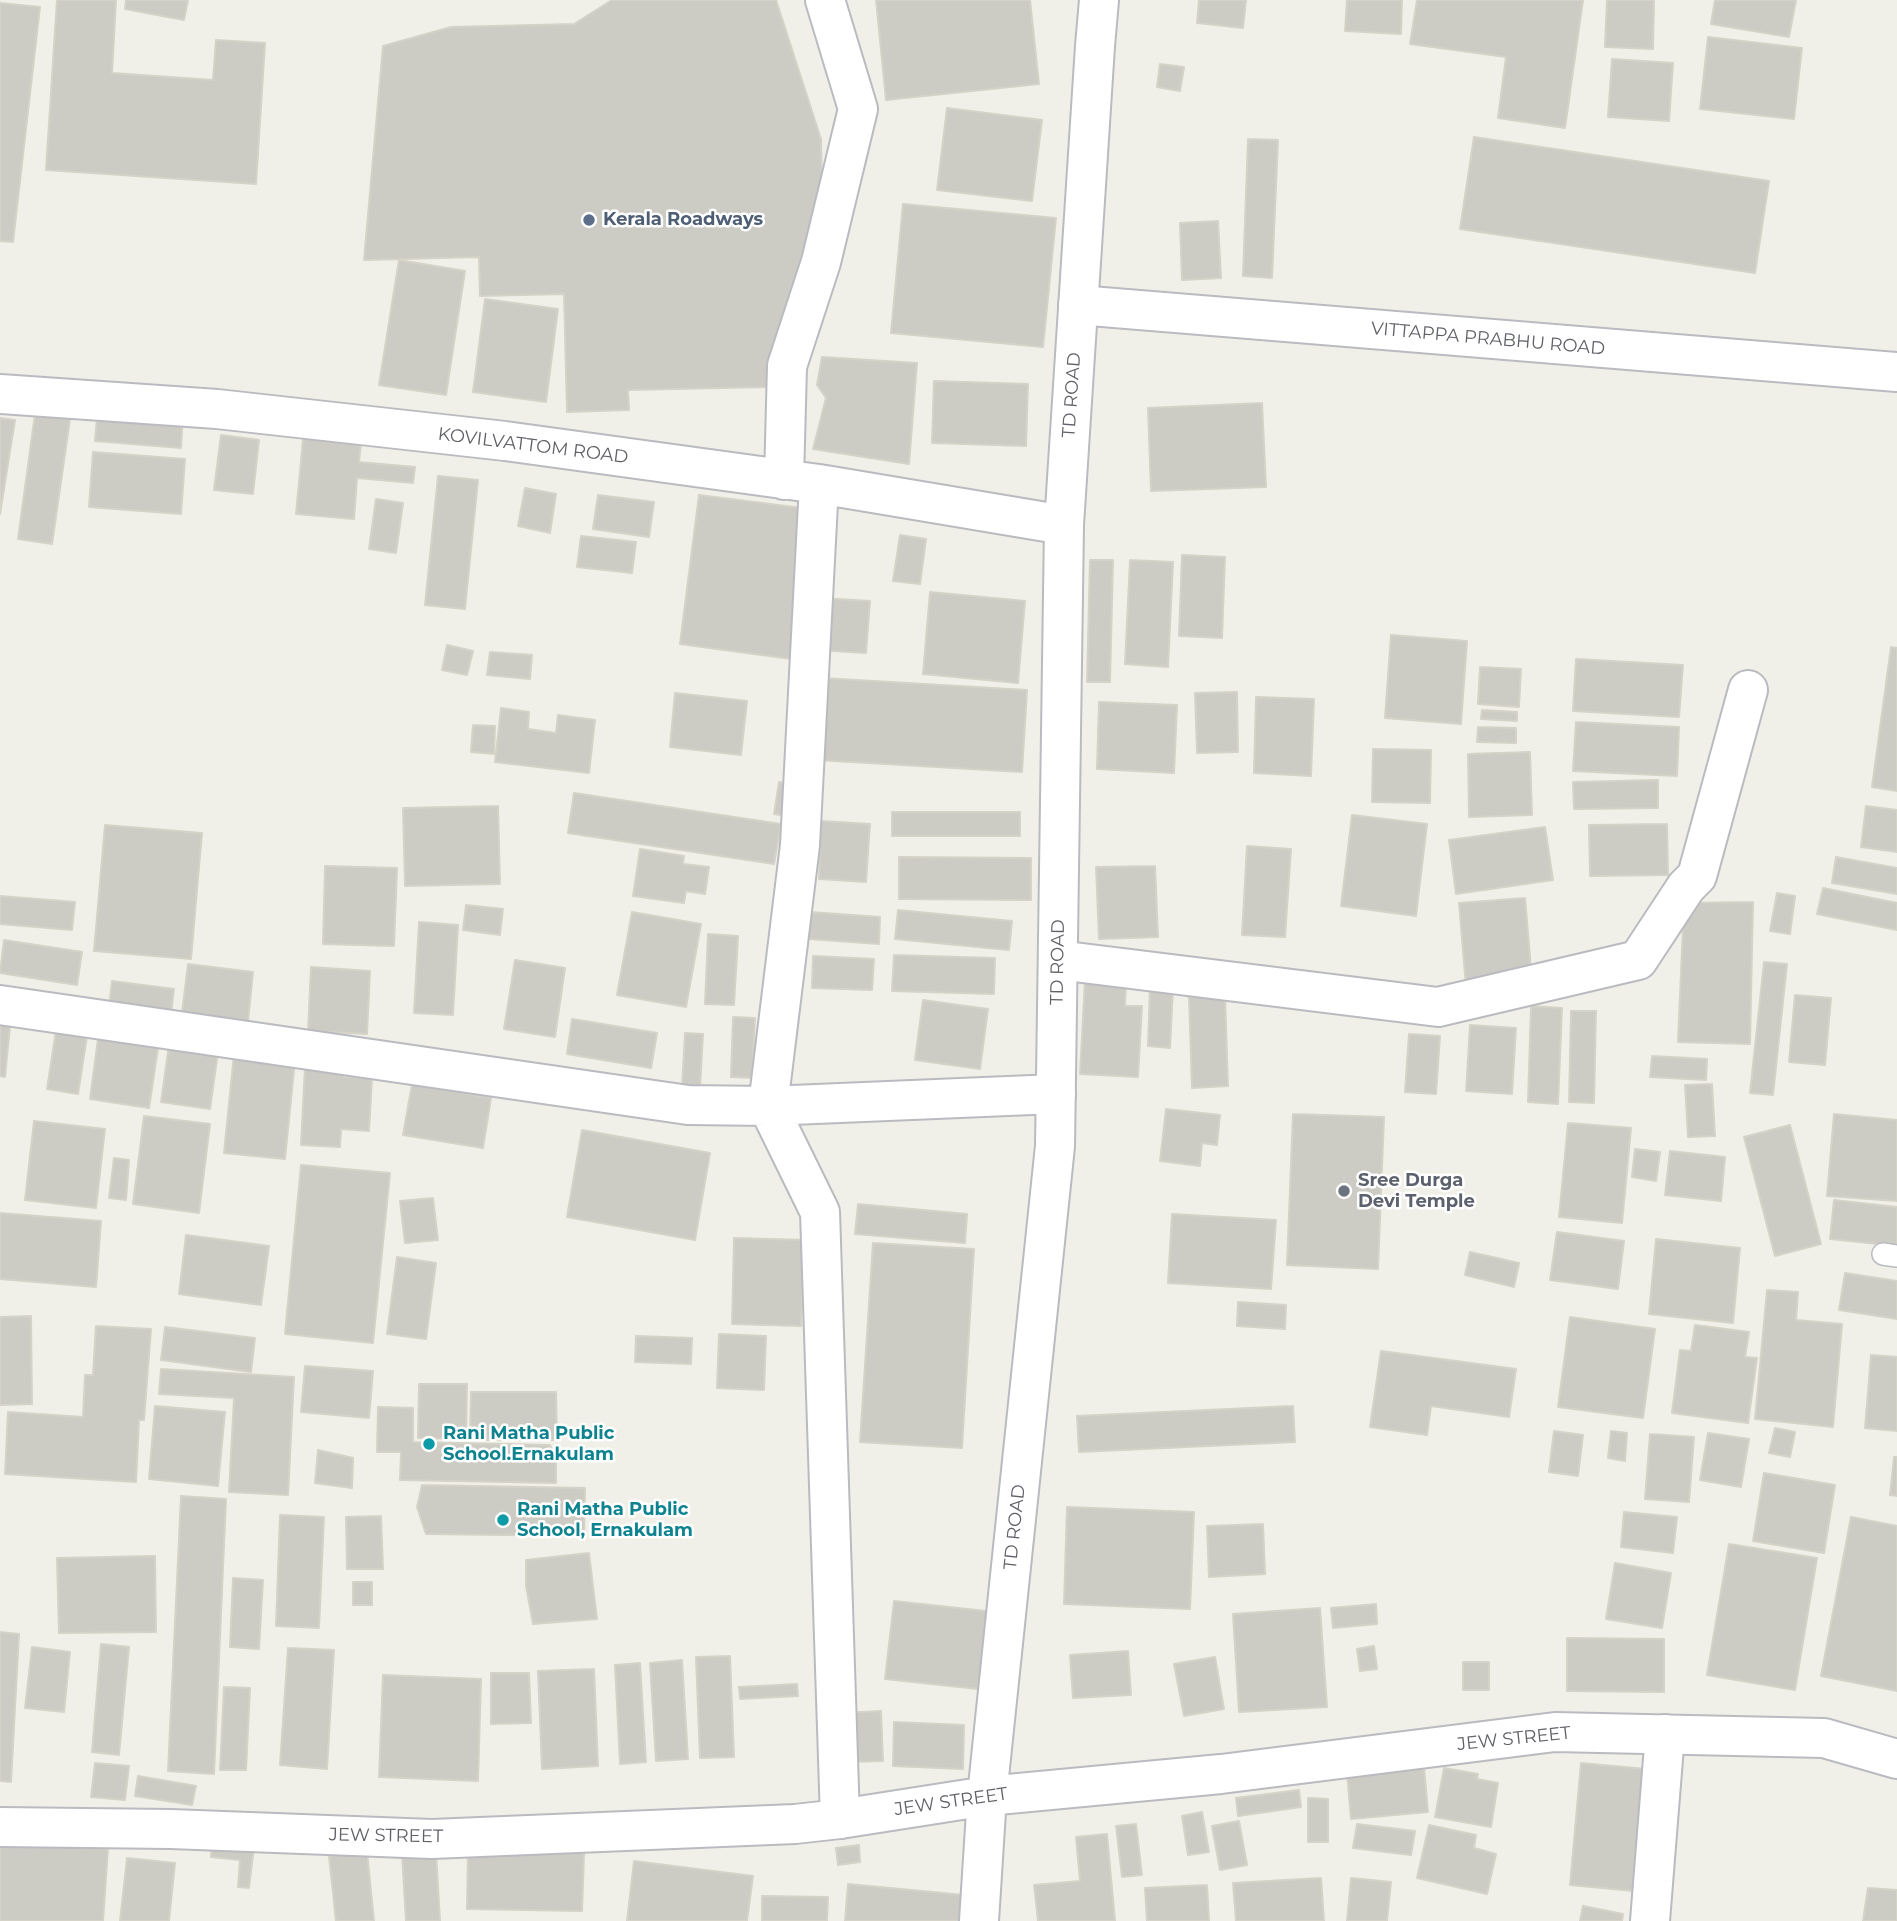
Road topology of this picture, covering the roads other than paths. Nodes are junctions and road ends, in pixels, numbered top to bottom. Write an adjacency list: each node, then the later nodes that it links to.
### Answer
1 (825, 0): 6 (street)
2 (1099, 0): 3 (street, TD ROAD)
3 (1078, 305): 4 (street, VITTAPPA PRABHU ROAD); 7 (street, TD ROAD)
4 (1897, 372)
5 (0, 394): 6 (street, KOVILVATTOM ROAD)
6 (801, 482): 7 (street, KOVILVATTOM ROAD); 12 (street)
7 (1064, 525): 9 (street, TD ROAD)
8 (1748, 690): 9 (street)
9 (1058, 960): 11 (street, TD ROAD)
10 (0, 1005): 12 (street)
11 (1056, 1094): 12 (street); 15 (street, TD ROAD)
12 (768, 1106): 16 (street)
13 (1665, 1734): 14 (street, JEW STREET); 15 (street, JEW STREET); 19 (street)
14 (1897, 1759)
15 (987, 1796): 16 (street, JEW STREET); 18 (street, TD ROAD)
16 (840, 1819): 17 (street, JEW STREET)
17 (0, 1827)
18 (979, 1921)
19 (1650, 1921)

